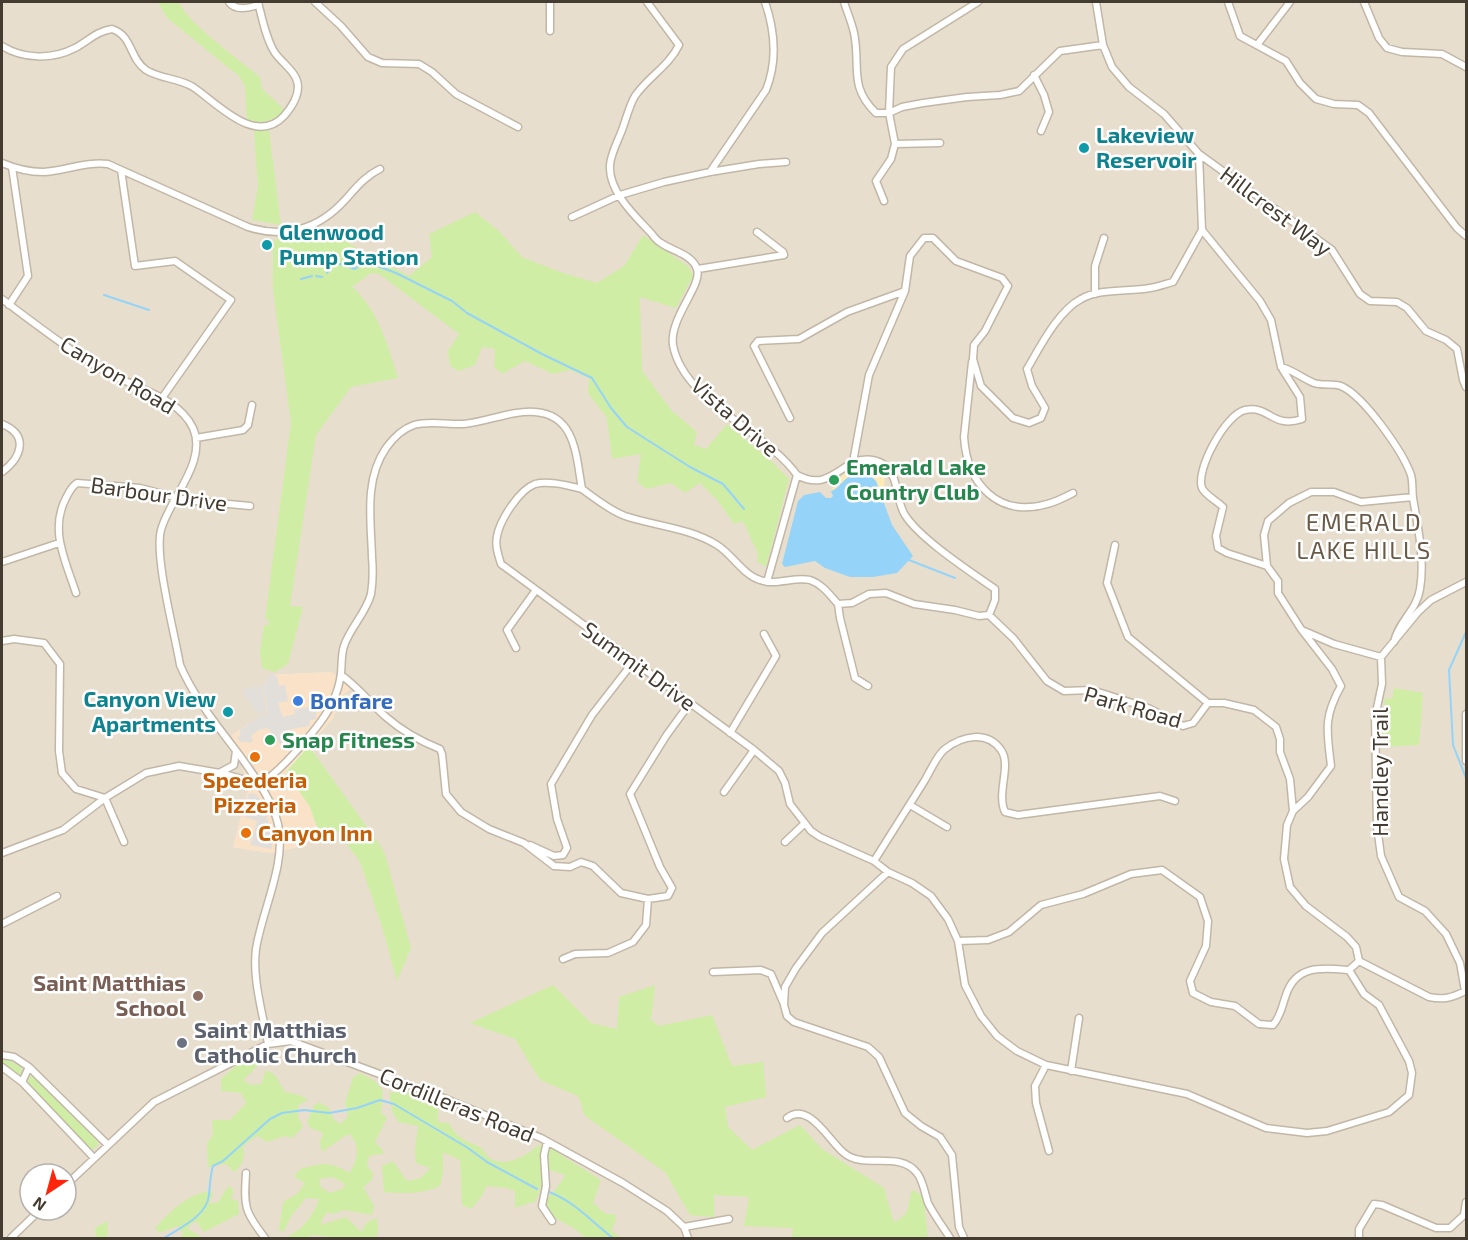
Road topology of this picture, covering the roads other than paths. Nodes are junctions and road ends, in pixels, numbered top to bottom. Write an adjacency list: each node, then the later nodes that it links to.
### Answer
1 (229, 2): 12 (street)
2 (315, 2): 20 (street)
3 (550, 2): 13 (street)
4 (647, 2): 31 (street)
5 (765, 2): 30 (street)
6 (844, 2): 19 (street)
7 (978, 2): 19 (street)
8 (1096, 2): 14 (street, Hillcrest Way)
9 (1228, 2): 15 (street)
10 (1290, 2): 15 (street)
11 (1364, 2): 17 (street)
12 (258, 3): 16 (street)
13 (550, 31)
14 (1103, 45): 18 (street); 24 (street, Hillcrest Way)
15 (1257, 45): 36 (street)
16 (2, 46)
17 (1467, 67)
18 (1034, 75): 19 (street); 21 (street)
19 (889, 113): 23 (street)
20 (518, 127)
21 (1041, 131)
22 (940, 143): 23 (street)
23 (895, 144): 32 (street)
24 (1199, 154): 34 (street); 45 (street, Hillcrest Way)
25 (786, 162): 30 (street)
26 (2, 163): 27 (street)
27 (12, 167): 28 (street); 42 (street)
28 (121, 170): 29 (street); 46 (street)
29 (380, 170)
30 (710, 172): 31 (street)
31 (620, 195): 33 (street); 38 (street)
32 (884, 201)
33 (572, 217)
34 (1202, 230): 40 (street); 44 (street)
35 (757, 232): 38 (street)
36 (1467, 236)
37 (1104, 238): 40 (street)
38 (698, 269): 53 (street, Vista Drive)
39 (905, 291): 43 (street); 48 (street); 51 (street)
40 (1095, 294): 43 (street)
41 (2, 299): 42 (street, Canyon Road)
42 (9, 305): 46 (street, Canyon Road)
43 (973, 359): 55 (street)
44 (1281, 367): 56 (street); 62 (street)
45 (1467, 387)
46 (162, 398): 50 (street, Canyon Road)
47 (252, 405): 50 (street)
48 (790, 418)
49 (2, 424): 52 (street)
50 (196, 438): 57 (street)
51 (853, 462): 53 (street); 68 (street)
52 (2, 472)
53 (797, 475): 63 (street)
54 (582, 489): 63 (street); 65 (street, Summit Drive); 76 (street)
55 (1073, 493)
56 (1413, 497): 62 (street); 72 (street)
57 (177, 498): 58 (street, Barbour Drive); 59 (street, Barbour Drive); 83 (street)
58 (250, 506)
59 (59, 543): 61 (street); 66 (street, Barbour Drive)
60 (1115, 545): 79 (street, Park Road)
61 (2, 562)
62 (1267, 566): 69 (street)
63 (767, 582): 67 (street)
64 (1467, 582): 72 (street)
65 (536, 590): 73 (street); 75 (street, Summit Drive)
66 (76, 593)
67 (838, 604): 68 (street); 77 (street)
68 (989, 615): 79 (street, Park Road)
69 (1301, 629): 74 (street); 91 (street)
70 (764, 634): 81 (street)
71 (2, 641): 88 (street)
72 (1394, 642): 74 (street)
73 (516, 648)
74 (1381, 657): 108 (street, Handley Trail)
75 (634, 661): 78 (street, Summit Drive); 96 (street)
76 (341, 675): 86 (street); 96 (street)
77 (868, 686)
78 (690, 703): 81 (street, Summit Drive); 101 (street)
79 (1208, 703): 91 (street)
80 (1467, 714): 84 (street)
81 (730, 733): 82 (street, Summit Drive)
82 (754, 750): 87 (street); 92 (street, Summit Drive)
83 (236, 751): 85 (street); 86 (street)
84 (1467, 761)
85 (220, 773): 86 (street); 88 (street)
86 (260, 784): 111 (street)
87 (724, 792)
88 (105, 798): 94 (street); 97 (street)
89 (1175, 801): 90 (street)
90 (910, 805): 93 (street); 98 (street)
91 (1293, 811): 105 (street)
92 (804, 824): 95 (street); 98 (street, Summit Drive)
93 (947, 827)
94 (124, 842)
95 (784, 842)
96 (524, 843): 101 (street)
97 (2, 853)
98 (874, 861): 99 (street, Summit Drive)
99 (888, 872): 103 (street, Summit Drive); 109 (street)
100 (57, 896): 102 (street)
101 (648, 899): 104 (street)
102 (2, 924)
103 (958, 941): 106 (street); 113 (street, Summit Drive)
104 (563, 959)
105 (1359, 961): 106 (street); 108 (street, Handley Trail)
106 (1349, 970): 116 (street, Summit Drive)
107 (713, 972): 109 (street)
108 (1466, 993)
109 (784, 1005): 134 (street)
110 (1079, 1018): 116 (street)
111 (268, 1044): 119 (street, Cordilleras Road); 120 (street, Cordilleras Road)
112 (2, 1055): 115 (street)
113 (1046, 1065): 116 (street, Summit Drive); 121 (street)
114 (2, 1066): 117 (street)
115 (28, 1066): 117 (street); 120 (street)
116 (1071, 1071)
117 (22, 1082): 122 (street)
118 (788, 1118): 133 (street)
119 (547, 1142): 127 (street); 129 (street, Cordilleras Road)
120 (108, 1145): 122 (street, Cordilleras Road)
121 (1049, 1151)
122 (94, 1158): 123 (street, Cordilleras Road)
123 (78, 1173)
124 (246, 1173): 131 (street)
125 (1467, 1202): 135 (street)
126 (729, 1219): 129 (street)
127 (552, 1221)
128 (28, 1222): 130 (street)
129 (684, 1227): 132 (street)
130 (11, 1239)
131 (265, 1239)
132 (688, 1239)
133 (950, 1239)
134 (964, 1239)
135 (1359, 1239)

